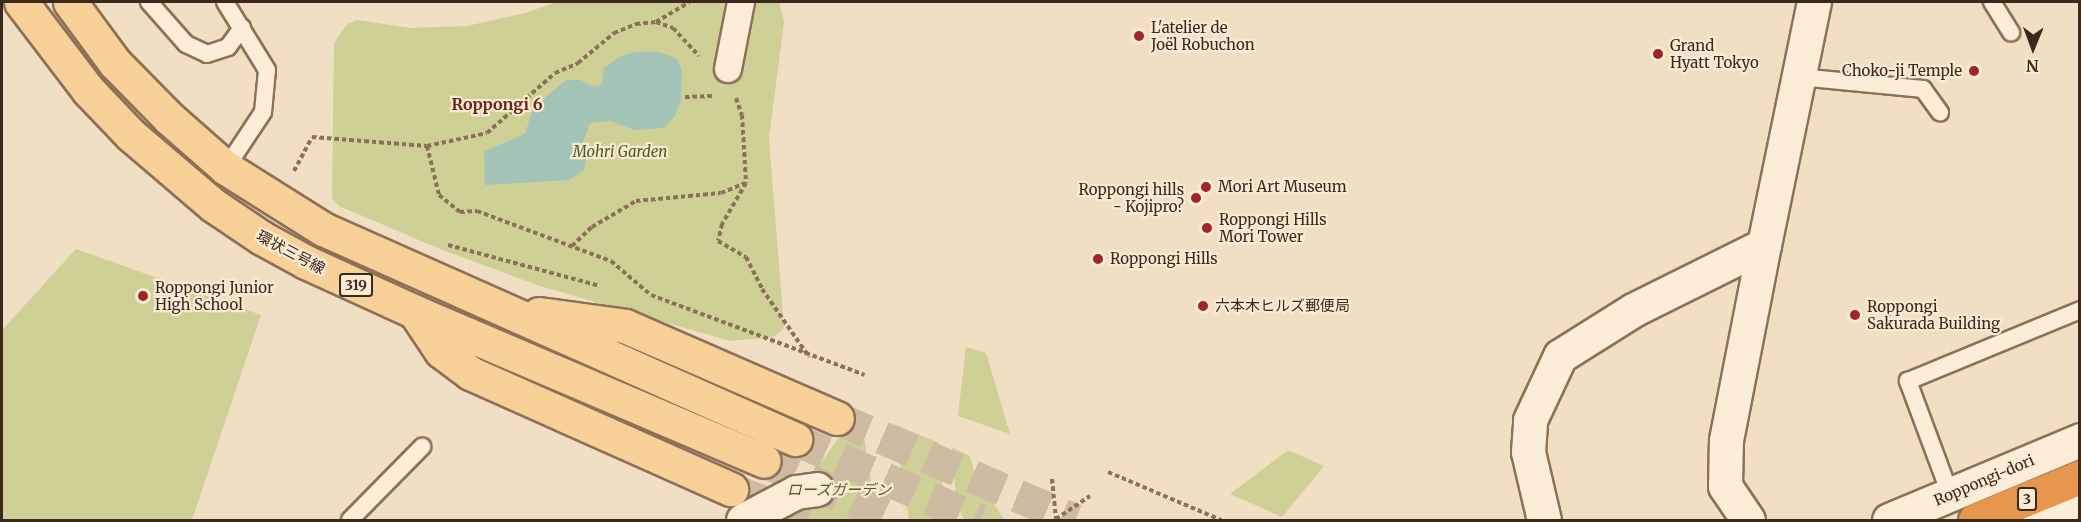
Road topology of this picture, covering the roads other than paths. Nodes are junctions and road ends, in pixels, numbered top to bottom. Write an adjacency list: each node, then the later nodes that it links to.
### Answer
1 (21, 2): 17 (main road, 環状三号線 / 319)
2 (70, 2): 13 (main road, 319)
3 (149, 2): 8 (lane)
4 (225, 2): 8 (lane)
5 (741, 2): 10 (street)
6 (1814, 2): 11 (street)
7 (1992, 2): 9 (lane)
8 (242, 28): 13 (lane)
9 (2011, 32)
10 (728, 69)
11 (1799, 77): 12 (lane); 14 (street)
12 (1940, 112)
13 (226, 168): 15 (main road, 319)
14 (1764, 245): 30 (street); 31 (street)
15 (501, 309): 18 (main road); 19 (main road, 319)
16 (2079, 310): 26 (lane)
17 (415, 312): 22 (main road, 環状三号線 / 319); 24 (main road)
18 (837, 418)
19 (795, 439)
20 (2079, 440): 26 (street, Roppongi-dori)
21 (422, 447): 28 (lane)
22 (764, 461)
23 (2079, 477): 33 (highway, 3)
24 (730, 489)
25 (817, 489): 29 (street)
26 (1950, 494): 32 (street, Roppongi-dori)
27 (2079, 500): 34 (street)
28 (350, 520)
29 (743, 520)
30 (1544, 520)
31 (1748, 520)
32 (1889, 520)
33 (1975, 520)
34 (2029, 520)

